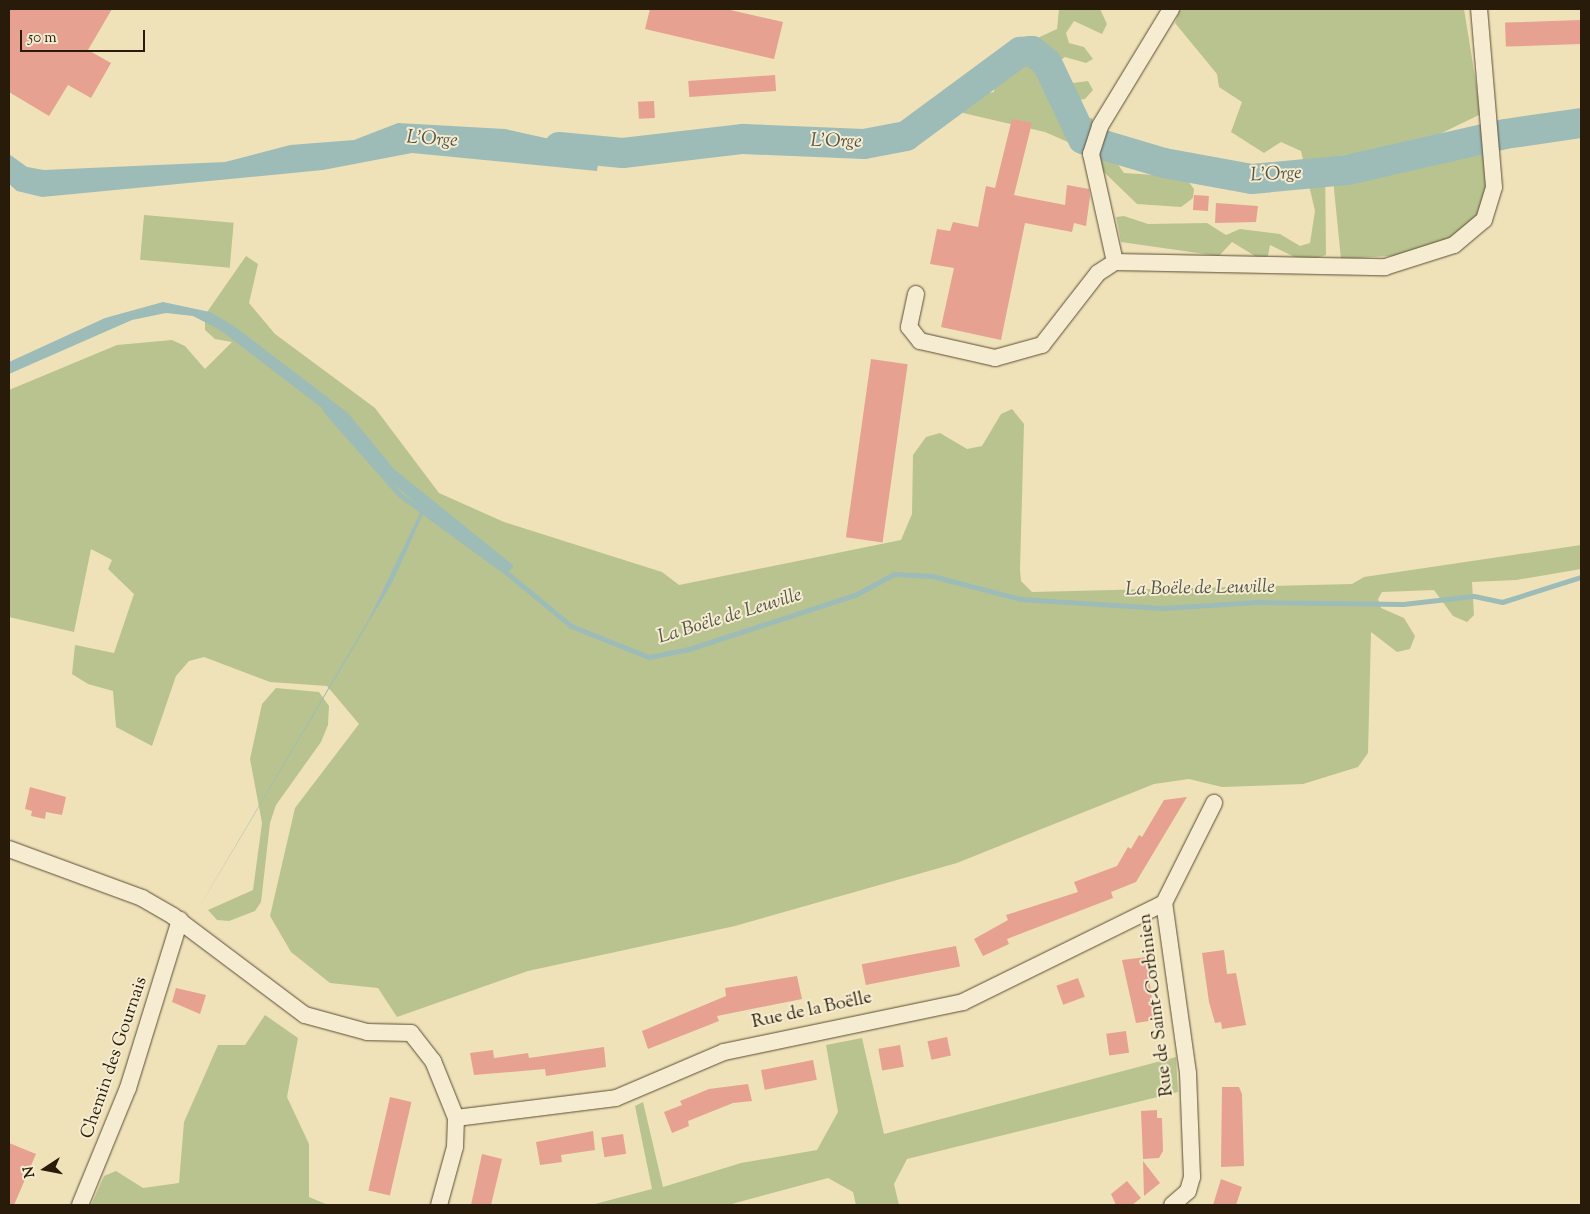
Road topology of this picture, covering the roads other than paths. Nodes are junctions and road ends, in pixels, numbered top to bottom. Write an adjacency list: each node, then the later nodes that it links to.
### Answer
1 (1171, 9): 3 (street)
2 (1479, 9): 3 (street)
3 (1115, 262): 4 (street)
4 (916, 294)
5 (1214, 803): 7 (street, Rue de Saint-Corbinien)
6 (9, 849): 8 (street)
7 (1164, 904): 9 (street, Rue de la Boëlle); 12 (street, Rue de Saint-Corbinien)
8 (180, 920): 9 (street); 10 (street, Chemin des Gournais)
9 (456, 1118): 11 (street)
10 (80, 1205)
11 (439, 1205)
12 (1172, 1205)

